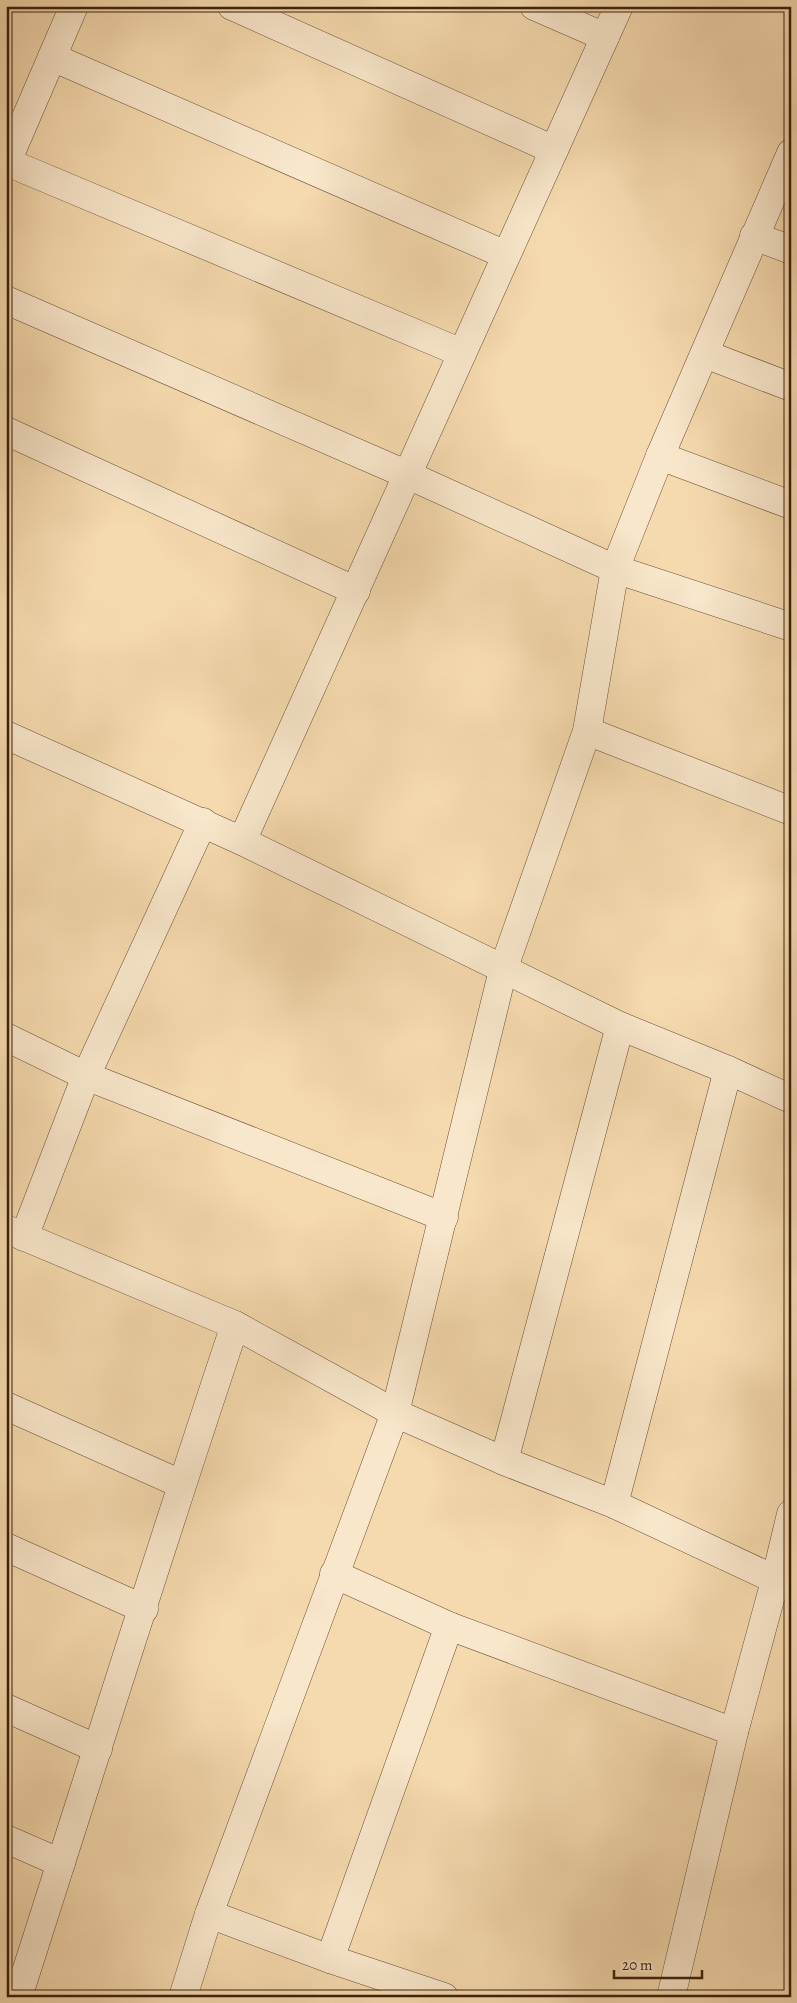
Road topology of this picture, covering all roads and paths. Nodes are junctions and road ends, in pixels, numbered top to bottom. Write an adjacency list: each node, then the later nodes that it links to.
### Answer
1 (74, 6): 6 (street)
2 (232, 6): 7 (street)
3 (534, 6): 5 (street)
4 (619, 6): 5 (street)
5 (604, 37): 7 (street)
6 (52, 57): 9 (street); 12 (street)
7 (554, 150): 12 (street)
8 (791, 153): 10 (street)
9 (7, 163): 14 (street)
10 (754, 236): 11 (street); 15 (street)
11 (791, 250)
12 (506, 255): 14 (street)
13 (6, 300): 19 (street)
14 (462, 353): 19 (street)
15 (705, 354): 16 (street); 18 (street)
16 (791, 387)
17 (6, 431): 22 (street)
18 (660, 456): 20 (street); 21 (street)
19 (408, 474): 21 (street); 22 (street)
20 (791, 505)
21 (615, 569): 23 (street); 24 (street)
22 (356, 591): 28 (street)
23 (791, 627)
24 (587, 731): 26 (street); 29 (street)
25 (6, 736): 27 (street)
26 (791, 811)
27 (203, 822): 28 (street); 33 (street)
28 (242, 841): 29 (street)
29 (503, 970): 30 (street); 35 (street)
30 (620, 1026): 32 (street); 40 (street)
31 (6, 1037): 33 (street)
32 (728, 1070): 34 (street); 42 (street)
33 (86, 1076): 35 (street); 36 (street)
34 (791, 1099)
35 (444, 1217): 39 (street)
36 (15, 1233): 37 (street)
37 (236, 1325): 39 (street); 41 (street)
38 (6, 1406): 41 (street)
39 (395, 1413): 40 (street); 45 (street)
40 (504, 1461): 42 (street)
41 (181, 1484): 47 (street)
42 (614, 1504): 46 (street)
43 (791, 1514): 46 (street)
44 (6, 1547): 47 (street)
45 (334, 1574): 48 (street); 54 (street)
46 (783, 1584): 50 (street)
47 (144, 1609): 51 (street)
48 (449, 1626): 50 (street); 55 (street)
49 (6, 1708): 51 (street)
50 (734, 1732): 61 (street)
51 (98, 1749): 53 (street)
52 (6, 1839): 53 (street)
53 (61, 1863): 58 (street)
54 (209, 1914): 55 (street); 59 (street)
55 (330, 1960): 60 (street)
56 (6, 1994): 57 (street)
57 (12, 1997)
58 (18, 1997)
59 (183, 1997)
60 (444, 1997)
61 (671, 1997)

